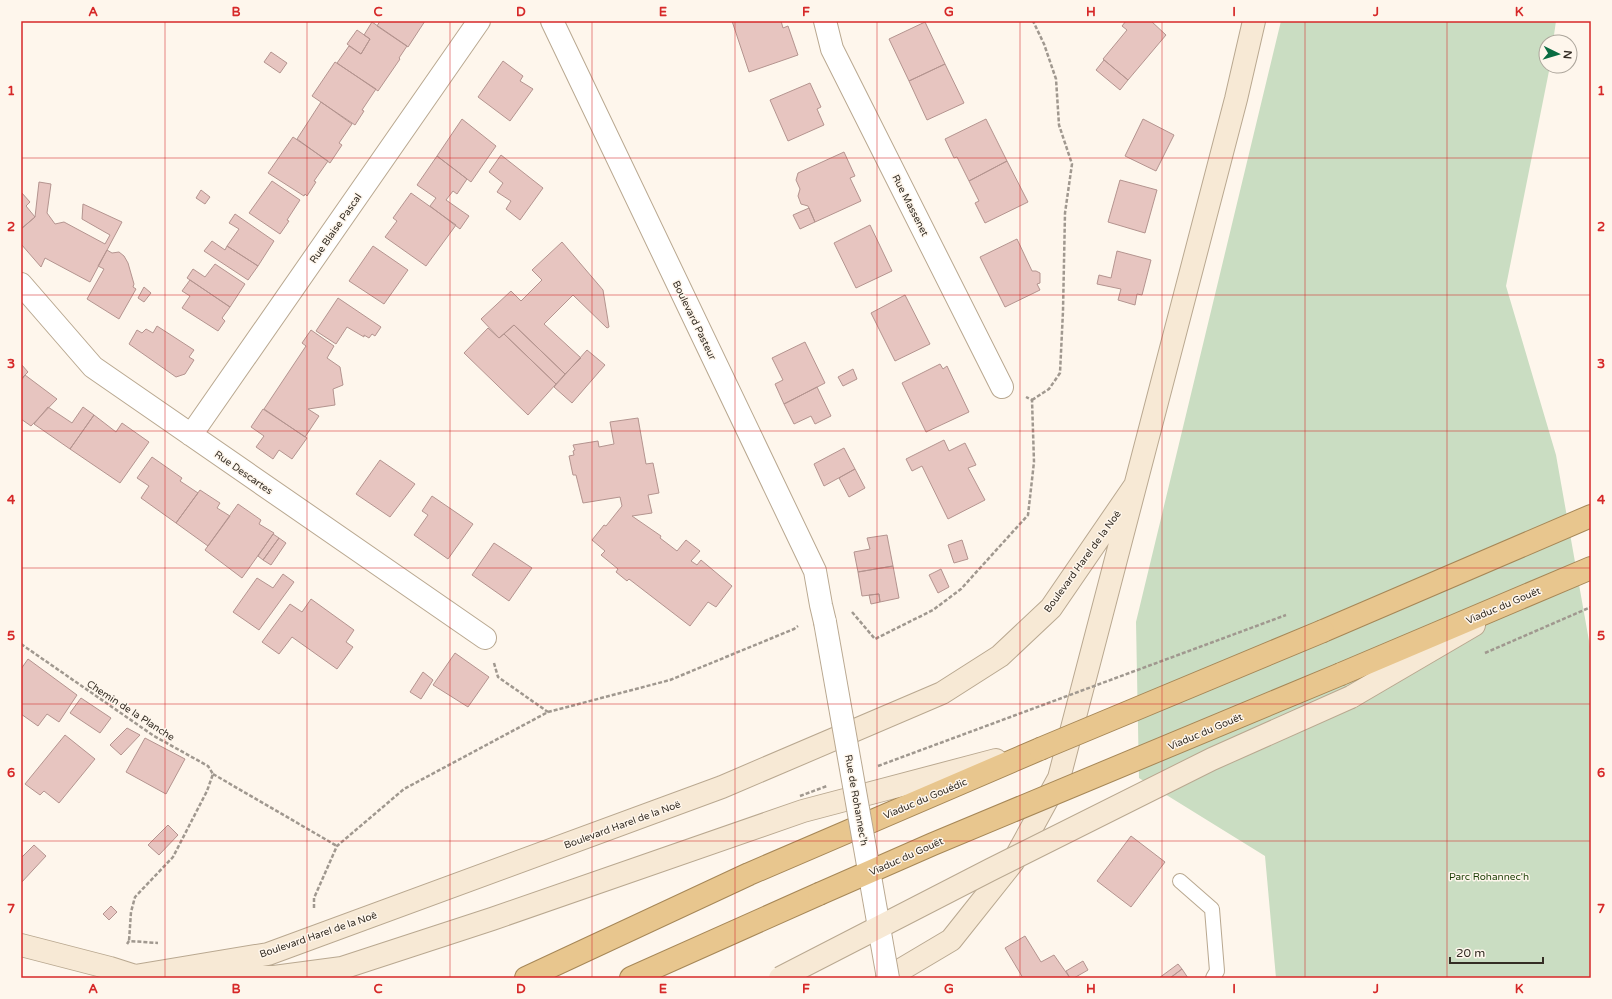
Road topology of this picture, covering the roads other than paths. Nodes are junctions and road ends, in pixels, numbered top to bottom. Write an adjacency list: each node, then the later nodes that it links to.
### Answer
1 (479, 21): 7 (street, Rue Blaise Pascal)
2 (552, 21): 12 (street, Boulevard Pasteur)
3 (826, 21): 6 (street, Rue Massenet)
4 (1254, 21): 8 (main road)
5 (21, 284): 7 (street, Rue Descartes)
6 (1002, 387)
7 (192, 435): 13 (street, Rue Descartes)
8 (1134, 487): 18 (main road, Boulevard Harel de la Noë); 22 (main road)
9 (1591, 516): 14 (highway, Viaduc du Gouédic, bridge)
10 (1591, 568): 11 (highway, Viaduc du Gouët)
11 (1525, 596): 20 (highway, Viaduc du Gouët, bridge); 21 (main road, bridge)
12 (823, 614): 22 (street, Rue de Rohannec'h, bridge)
13 (485, 638)
14 (1040, 749): 18 (main road); 19 (highway, Viaduc du Gouédic)
15 (1180, 881): 23 (lane)
16 (21, 945): 17 (main road, Boulevard Harel de la Noë)
17 (101, 973): 18 (main road, Boulevard Harel de la Noë)
18 (135, 976)
19 (526, 978)
20 (631, 978)
21 (780, 978)
22 (888, 978)
23 (1213, 978)

